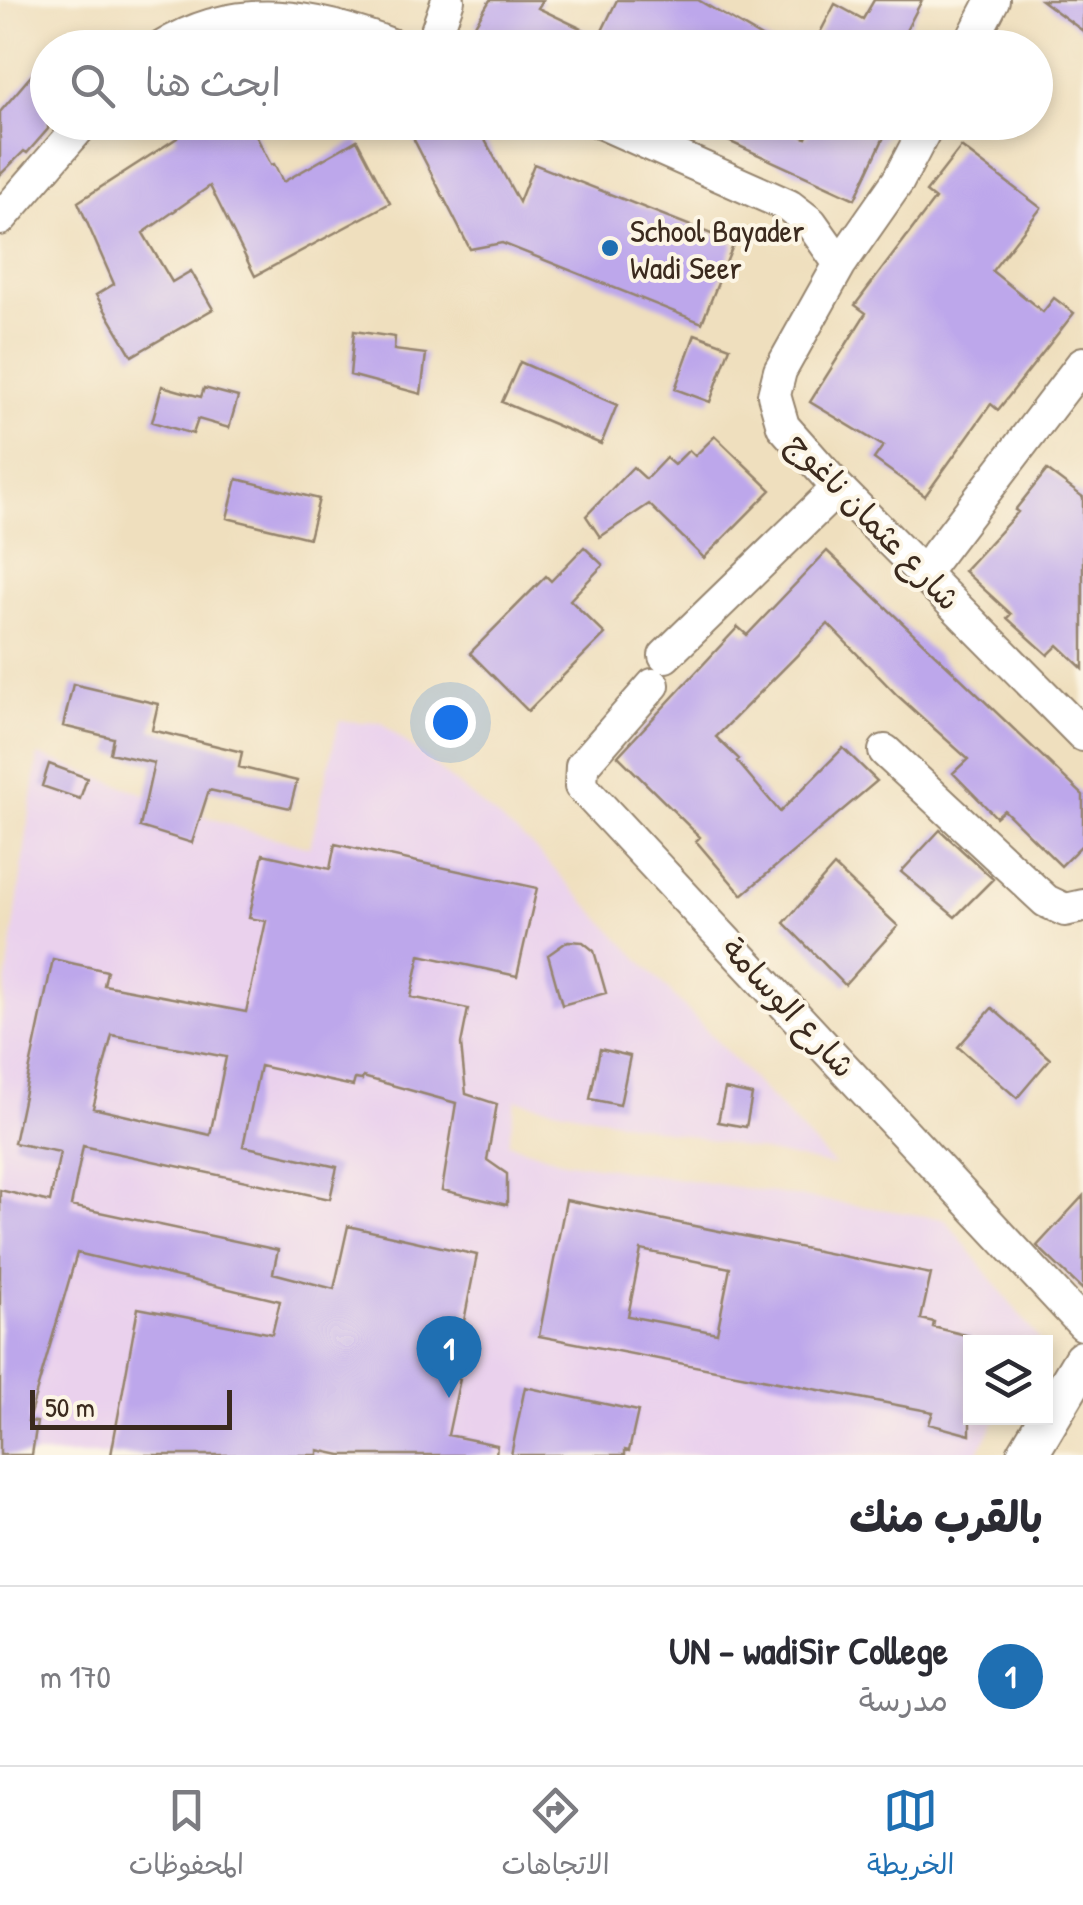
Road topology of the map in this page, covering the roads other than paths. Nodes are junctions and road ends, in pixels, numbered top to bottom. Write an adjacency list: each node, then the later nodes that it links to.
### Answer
1 (448, 0): 6 (street)
2 (993, 0): 7 (street)
3 (202, 7): 4 (street); 5 (street)
4 (179, 30)
5 (355, 30)
6 (437, 30)
7 (977, 30)
8 (68, 140): 11 (street)
9 (640, 140): 12 (street)
10 (920, 140): 12 (street, شارع عثمان ناغوج)
11 (0, 219)
12 (840, 264): 14 (street, شارع عثمان ناغوج)
13 (1083, 362): 15 (street)
14 (838, 488): 15 (street, شارع عثمان ناغوج); 19 (street, شارع الوسامة)
15 (922, 573): 16 (street, شارع عثمان ناغوج)
16 (1083, 735)
17 (886, 751): 18 (street)
18 (1083, 906)
19 (1083, 1324)
20 (1083, 1361): 21 (street)
21 (1027, 1455)

